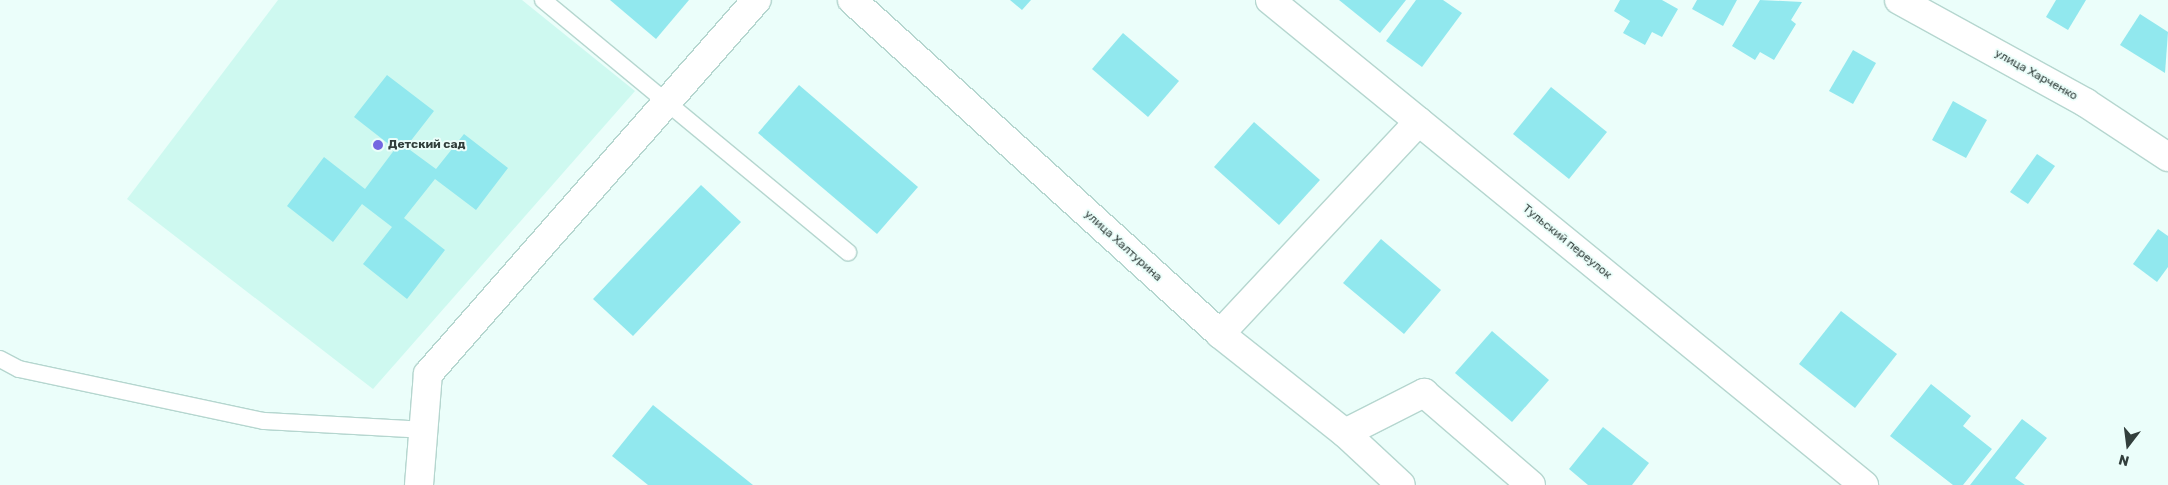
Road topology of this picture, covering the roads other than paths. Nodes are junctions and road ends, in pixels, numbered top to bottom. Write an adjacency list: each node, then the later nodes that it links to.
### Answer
1 (543, 0): 6 (lane)
2 (756, 0): 6 (street)
3 (852, 0): 10 (street, улица Халтурина)
4 (1270, 0): 7 (street, Тульский переулок)
5 (1900, 0): 8 (street, улица Харченко)
6 (667, 101): 9 (lane); 12 (street)
7 (1419, 121): 10 (street); 17 (street, Тульский переулок)
8 (2168, 157)
9 (848, 252)
10 (1220, 334): 13 (street, улица Халтурина)
11 (0, 359): 12 (lane)
12 (424, 430): 14 (street)
13 (1345, 434): 15 (street, улица Халтурина); 16 (street)
14 (419, 485)
15 (1401, 485)
16 (1531, 485)
17 (1864, 485)

